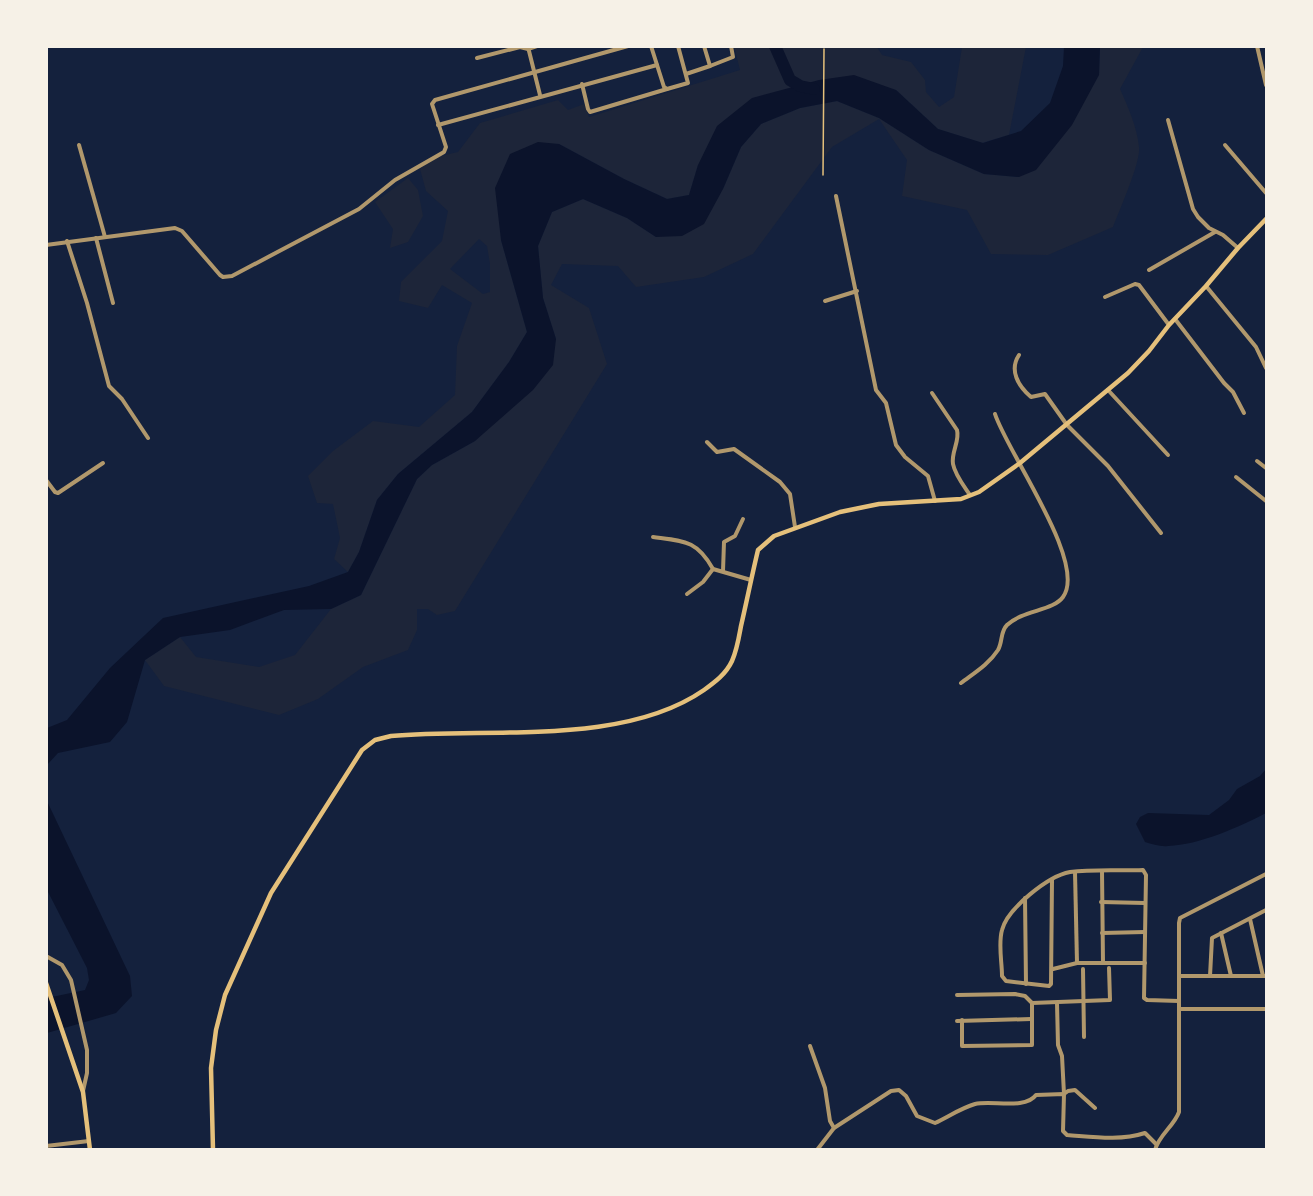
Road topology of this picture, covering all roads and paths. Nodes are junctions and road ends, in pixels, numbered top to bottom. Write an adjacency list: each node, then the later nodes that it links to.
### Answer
1 (537, 46): 8 (street)
2 (628, 46): 13 (street)
3 (651, 46): 11 (street)
4 (678, 46): 14 (street)
5 (704, 46): 12 (street)
6 (731, 46): 12 (street)
7 (1257, 46): 16 (street)
8 (528, 48): 10 (street); 13 (street)
9 (824, 49): 23 (path)
10 (477, 58)
11 (657, 65): 15 (street); 17 (street)
12 (710, 66): 14 (street)
13 (534, 72): 18 (street); 20 (street)
14 (686, 74): 17 (street)
15 (582, 84): 17 (street); 18 (street)
16 (1266, 85)
17 (667, 90)
18 (540, 95): 20 (street)
19 (1168, 120): 27 (street)
20 (438, 124): 28 (street)
21 (79, 144): 28 (street)
22 (1225, 145): 24 (street)
23 (823, 175)
24 (1266, 193)
25 (836, 196): 35 (street)
26 (1266, 219): 32 (main road)
27 (1215, 232): 32 (street); 33 (street)
28 (105, 237): 29 (street)
29 (96, 238): 30 (street); 38 (street)
30 (67, 241): 31 (street); 48 (street)
31 (46, 245)
32 (1238, 248): 34 (main road)
33 (1149, 270)
34 (1206, 286): 39 (main road); 42 (street)
35 (857, 291): 37 (street); 58 (street)
36 (1106, 297): 40 (street)
37 (825, 301)
38 (113, 303)
39 (1175, 319): 40 (main road); 45 (street)
40 (1170, 325): 43 (main road)
41 (1019, 355): 47 (street)
42 (1266, 368)
43 (1108, 390): 47 (main road); 50 (street)
44 (932, 393): 57 (street)
45 (1244, 413)
46 (995, 414): 53 (street)
47 (1067, 425): 53 (main road); 62 (street)
48 (148, 438)
49 (707, 442): 61 (street)
50 (1168, 455)
51 (1257, 461): 54 (street)
52 (104, 463): 56 (street)
53 (1020, 463): 57 (main road); 68 (street)
54 (1266, 468)
55 (1236, 477): 59 (street)
56 (46, 480)
57 (971, 496): 58 (main road)
58 (935, 501): 61 (main road)
59 (1266, 501)
60 (743, 519): 65 (street)
61 (795, 527): 66 (main road)
62 (1161, 533)
63 (653, 537): 64 (street)
64 (714, 569): 65 (street); 67 (street)
65 (723, 571): 66 (street)
66 (751, 580): 112 (main road)
67 (687, 594)
68 (961, 683)
69 (1102, 871): 70 (street); 74 (street); 75 (street)
70 (1076, 872): 72 (street); 82 (street)
71 (1266, 874): 88 (street)
72 (1052, 880): 73 (street); 86 (street)
73 (1025, 898): 93 (street); 93 (street)
74 (1101, 902): 75 (street); 79 (street)
75 (1145, 903): 78 (street)
76 (1266, 910): 77 (street)
77 (1250, 919): 80 (street); 91 (street)
78 (1145, 932): 79 (street); 84 (street)
79 (1102, 933): 83 (street)
80 (1221, 933): 89 (street); 90 (street)
81 (46, 956): 104 (street)
82 (1077, 963): 83 (street); 86 (street)
83 (1103, 963): 84 (street)
84 (1145, 963): 96 (street)
85 (1109, 968): 95 (street)
86 (1053, 969): 93 (street)
87 (1083, 969): 95 (street)
88 (1179, 976): 89 (street); 96 (street)
89 (1210, 976): 90 (street)
90 (1231, 976): 91 (street)
91 (1265, 976)
92 (46, 983): 104 (main road)
93 (1026, 984)
94 (957, 995): 98 (street)
95 (1084, 1001): 97 (street); 102 (street)
96 (1179, 1001): 100 (street)
97 (1058, 1003): 98 (street); 105 (street)
98 (1032, 1004): 101 (street)
99 (1266, 1008): 100 (street)
100 (1179, 1009): 110 (street)
101 (1032, 1019): 101 (street)
102 (1084, 1037)
103 (810, 1046): 107 (street)
104 (83, 1092): 108 (main road)
105 (1064, 1094): 106 (street); 107 (street); 110 (street)
106 (1095, 1108)
107 (834, 1128): 113 (street)
108 (89, 1141): 109 (street); 111 (main road)
109 (46, 1146)
110 (1156, 1147)
111 (90, 1149)
112 (213, 1149)
113 (817, 1149)

